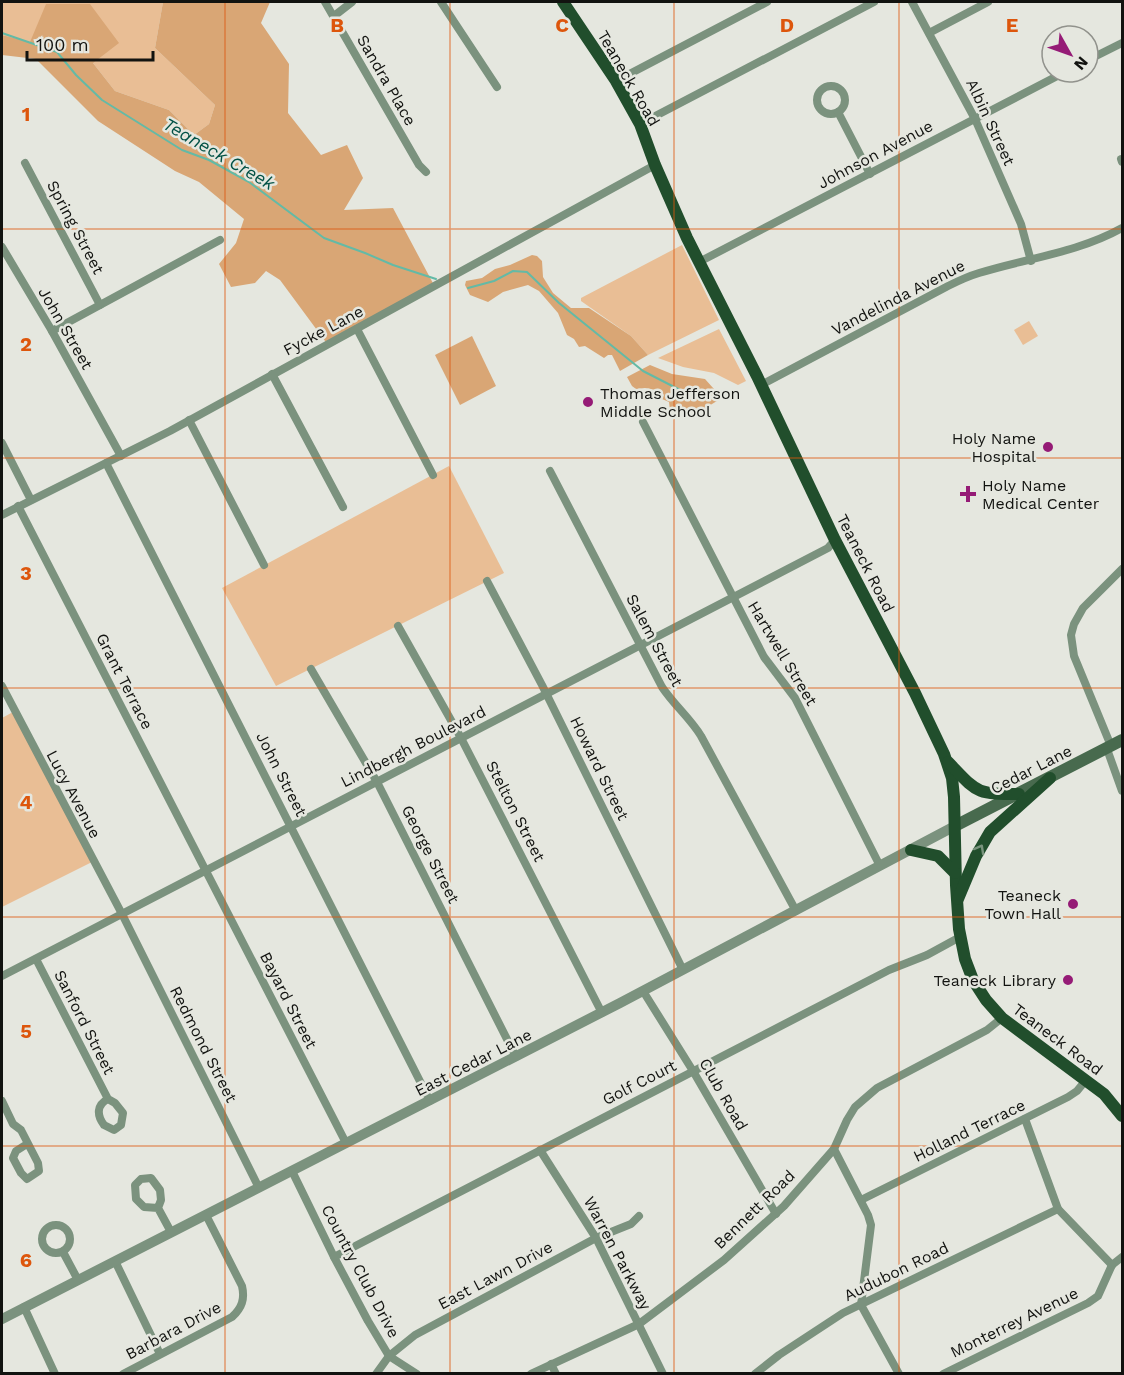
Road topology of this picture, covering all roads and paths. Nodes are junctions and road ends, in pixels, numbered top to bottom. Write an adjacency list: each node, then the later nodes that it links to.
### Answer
1 (325, 2): 9 (street, Sandra Place)
2 (352, 2): 9 (street)
3 (441, 2): 15 (street)
4 (563, 2): 13 (main road, Teaneck Road)
5 (767, 2): 13 (street)
6 (874, 2): 18 (street)
7 (912, 2): 10 (street, Albin Street)
8 (988, 2): 10 (street)
9 (334, 16): 21 (street, Sandra Place)
10 (929, 33): 17 (street, Albin Street)
11 (1122, 42): 12 (street)
12 (1100, 54)
13 (615, 81): 18 (main road, Teaneck Road)
14 (1042, 84): 17 (street, Johnson Avenue)
15 (497, 87)
16 (838, 112): 22 (street)
17 (975, 119): 22 (street, Johnson Avenue); 26 (street, Albin Street)
18 (640, 124): 20 (main road, Teaneck Road)
19 (25, 163): 28 (street, Spring Street)
20 (655, 165): 27 (main road, Teaneck Road); 29 (street, Fycke Lane)
21 (426, 172)
22 (870, 174): 27 (street, Johnson Avenue)
23 (1122, 228): 26 (street, Vandelinda Avenue)
24 (219, 240): 28 (street)
25 (2, 247): 30 (street, John Street)
26 (1031, 261): 32 (street, Vandelinda Avenue)
27 (699, 262): 32 (main road, Teaneck Road)
28 (100, 305): 30 (street)
29 (357, 329): 31 (street, Fycke Lane); 39 (street)
30 (52, 331): 36 (street, John Street)
31 (272, 374): 33 (street, Fycke Lane); 42 (street)
32 (761, 385): 44 (main road, Teaneck Road)
33 (189, 420): 36 (street, Fycke Lane); 45 (street)
34 (643, 423): 48 (street, Hartwell Street)
35 (2, 443): 40 (street)
36 (121, 456): 37 (street, Fycke Lane)
37 (106, 463): 40 (street, Fycke Lane); 61 (street, John Street)
38 (550, 471): 50 (street, Salem Street)
39 (433, 475)
40 (31, 500): 41 (street, Fycke Lane)
41 (18, 506): 43 (street, Fycke Lane); 65 (street, Grant Terrace)
42 (343, 507)
43 (2, 515)
44 (836, 540): 48 (street, Lindbergh Boulevard); 56 (main road, Teaneck Road)
45 (264, 565)
46 (1122, 568): 55 (street)
47 (487, 581): 53 (street, Howard Street)
48 (733, 597): 50 (street, Lindbergh Boulevard); 64 (street, Hartwell Street)
49 (398, 626): 54 (street, Stelton Street)
50 (641, 644): 53 (street, Lindbergh Boulevard); 68 (street, Salem Street)
51 (311, 669): 58 (street, George Street)
52 (2, 687): 69 (street, Lucy Avenue)
53 (546, 694): 54 (street, Lindbergh Boulevard); 72 (street, Howard Street)
54 (461, 738): 58 (street, Lindbergh Boulevard); 75 (street, Stelton Street)
55 (1113, 745): 57 (main road, Cedar Lane); 59 (street)
56 (946, 760): 60 (main road); 62 (main road, Teaneck Road)
57 (1050, 778): 60 (main road, Cedar Lane); 67 (main road, one-way to 57)
58 (377, 782): 61 (street, Lindbergh Boulevard); 77 (street, George Street)
59 (1122, 791)
60 (1018, 794): 62 (main road, Cedar Lane)
61 (292, 826): 65 (street, Lindbergh Boulevard); 82 (street, John Street)
62 (955, 826): 63 (street, East Cedar Lane); 66 (main road, Teaneck Road)
63 (910, 850): 64 (street, East Cedar Lane); 66 (main road)
64 (880, 866): 68 (street, East Cedar Lane)
65 (206, 870): 69 (street, Lindbergh Boulevard); 85 (street, Bayard Street)
66 (955, 873): 67 (main road, Teaneck Road)
67 (957, 902): 70 (main road, Teaneck Road)
68 (796, 911): 72 (street, East Cedar Lane)
69 (122, 914): 71 (street, Lindbergh Boulevard); 90 (street, Redmond Street)
70 (960, 937): 76 (main road, Teaneck Road); 78 (street, Golf Court)
71 (36, 959): 73 (street, Lindbergh Boulevard); 80 (street, Sanford Street)
72 (683, 970): 74 (street, East Cedar Lane)
73 (2, 976)
74 (643, 992): 75 (street, East Cedar Lane); 78 (street, Club Road)
75 (602, 1013): 77 (street, East Cedar Lane)
76 (1002, 1018): 79 (main road, Teaneck Road); 87 (street, Bennett Road)
77 (516, 1057): 82 (street, East Cedar Lane)
78 (693, 1071): 88 (street, Golf Court); 94 (street, Club Road)
79 (1086, 1080): 83 (main road, Teaneck Road); 84 (street, Holland Terrace)
80 (108, 1099)
81 (2, 1101): 86 (street)
82 (430, 1101): 85 (street, East Cedar Lane)
83 (1122, 1116)
84 (1025, 1119): 91 (street, Holland Terrace); 93 (street)
85 (346, 1143): 89 (street, East Cedar Lane)
86 (27, 1144)
87 (834, 1149): 91 (street); 94 (street, Bennett Road)
88 (540, 1150): 98 (street, Warren Parkway); 100 (street, Golf Court)
89 (292, 1171): 90 (street, East Cedar Lane); 100 (street, Country Club Drive)
90 (259, 1188): 95 (street, East Cedar Lane)
91 (861, 1200): 105 (street)
92 (158, 1208): 97 (street)
93 (1058, 1209): 103 (street); 105 (street, Audubon Road)
94 (776, 1214): 108 (street, Bennett Road)
95 (206, 1215): 97 (street, East Cedar Lane); 109 (street, Barbara Drive)
96 (639, 1216): 98 (street, East Lawn Drive)
97 (171, 1233): 102 (street, East Cedar Lane)
98 (596, 1238): 108 (street, Warren Parkway); 110 (street, East Lawn Drive)
99 (63, 1252): 104 (street)
100 (334, 1257): 110 (street, Country Club Drive)
101 (1122, 1257): 103 (street)
102 (115, 1261): 104 (street, East Cedar Lane); 109 (street)
103 (1112, 1264): 122 (street, Monterrey Avenue)
104 (78, 1280): 106 (street, East Cedar Lane)
105 (861, 1305): 112 (street, Audubon Road); 121 (street)
106 (24, 1307): 107 (street, East Cedar Lane); 113 (street)
107 (2, 1319)
108 (639, 1324): 111 (street, Bennett Road); 119 (street, Warren Parkway)
109 (160, 1354): 114 (street, Barbara Drive)
110 (389, 1356): 115 (street, East Lawn Drive); 116 (street, Country Club Drive)
111 (551, 1364): 117 (street, Bennett Road); 118 (street)
112 (764, 1370): 120 (street, Audubon Road)
113 (55, 1374)
114 (123, 1374)
115 (376, 1374)
116 (417, 1374)
117 (531, 1374)
118 (556, 1374)
119 (663, 1374)
120 (755, 1374)
121 (899, 1374)
122 (943, 1374)

